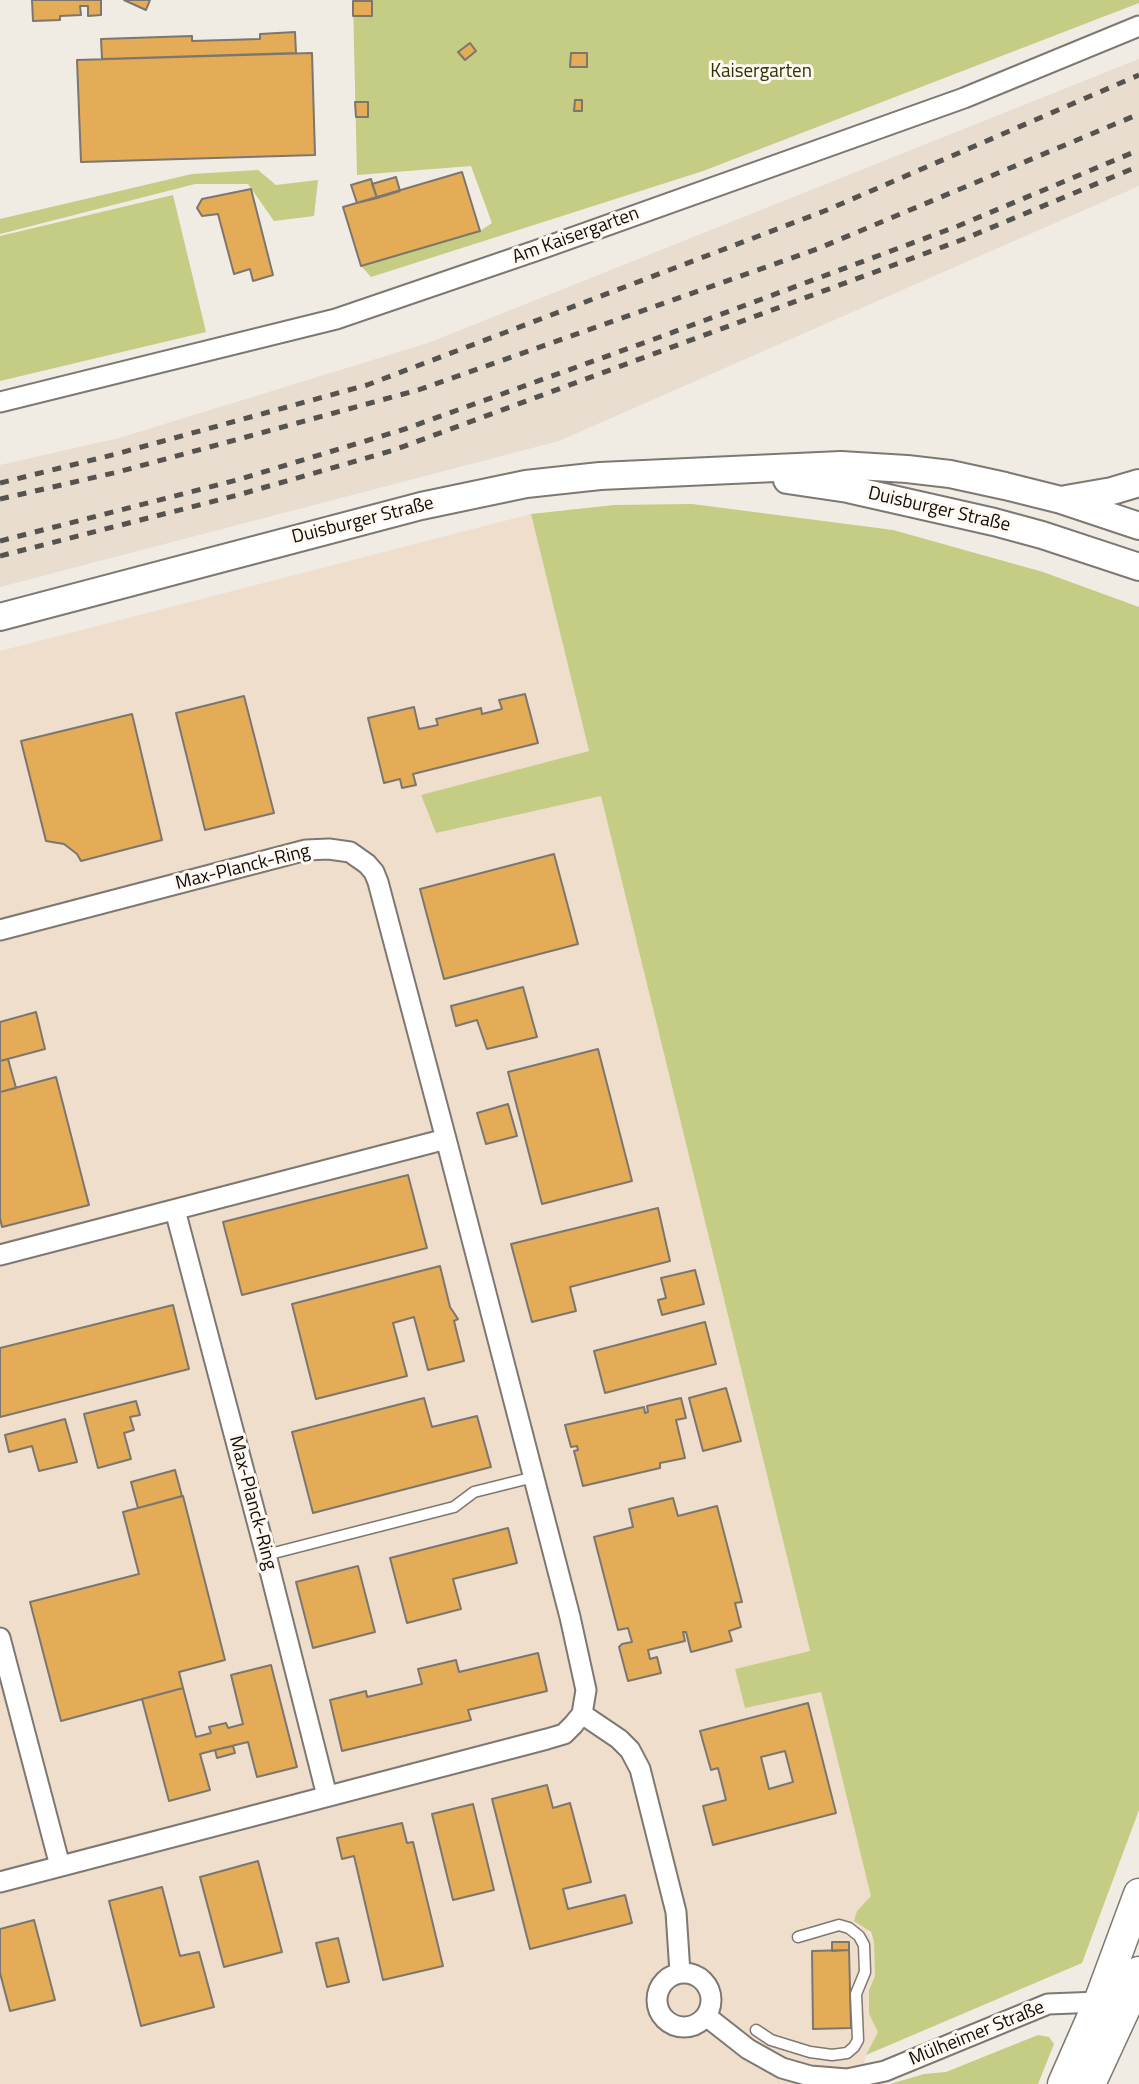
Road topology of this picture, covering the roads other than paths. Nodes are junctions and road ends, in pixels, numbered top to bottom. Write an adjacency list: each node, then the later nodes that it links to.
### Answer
1 (1139, 26): 2 (street, Am Kaisergarten)
2 (0, 402)
3 (734, 471): 5 (main road, Duisburger Straße); 7 (main road, Duisburger Straße); 8 (main road, Duisburger Straße)
4 (1139, 483): 5 (main road)
5 (1061, 500): 6 (main road, Duisburger Straße)
6 (1139, 526)
7 (1139, 567)
8 (0, 617)
9 (0, 930): 10 (street, Max-Planck-Ring)
10 (446, 1139): 11 (street); 13 (street, Max-Planck-Ring)
11 (175, 1210): 12 (street); 14 (street, Max-Planck-Ring)
12 (0, 1255)
13 (534, 1477): 14 (lane); 16 (street, Max-Planck-Ring)
14 (266, 1555): 17 (street, Max-Planck-Ring)
15 (0, 1638): 18 (street)
16 (582, 1714): 17 (street); 23 (street)
17 (327, 1796): 18 (street)
18 (60, 1866): 19 (street)
19 (0, 1882)
20 (1139, 1894): 24 (main road)
21 (798, 1937): 26 (lane)
22 (1139, 1972): 24 (main road)
23 (680, 1973): 25 (street); 25 (street)
24 (1122, 2005): 25 (street, Mülheimer Straße); 27 (main road); 28 (main road)
25 (706, 2016)
26 (756, 2030)
27 (1063, 2084)
28 (1090, 2084)

